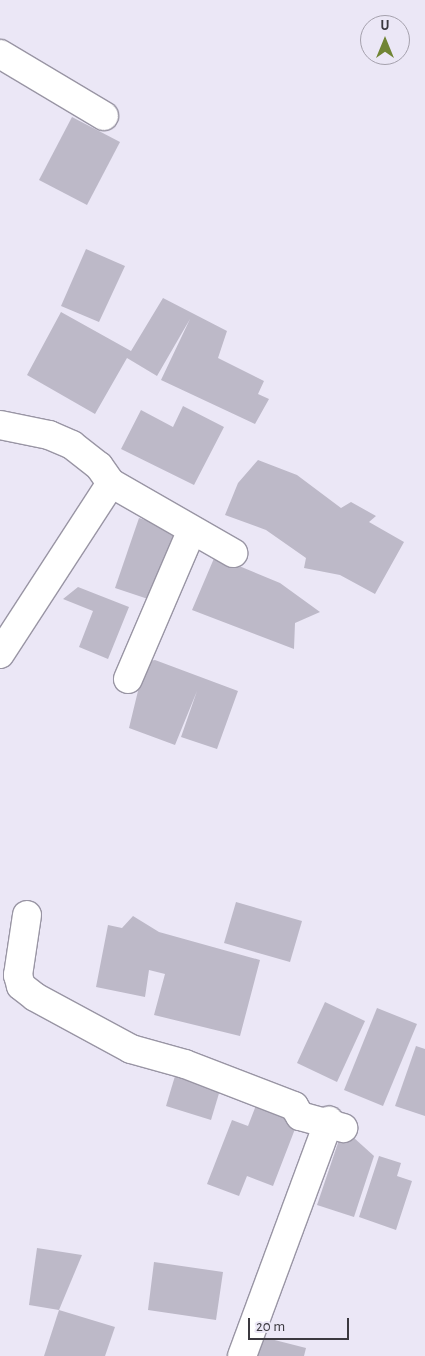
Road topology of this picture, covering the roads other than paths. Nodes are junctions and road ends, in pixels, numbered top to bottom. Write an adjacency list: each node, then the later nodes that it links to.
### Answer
1 (0, 54): 2 (street)
2 (104, 116)
3 (0, 425): 4 (street)
4 (111, 483): 5 (street); 7 (street)
5 (192, 530): 6 (street); 8 (street)
6 (233, 553)
7 (0, 654)
8 (128, 679)
9 (27, 915): 10 (street)
10 (242, 1356)

